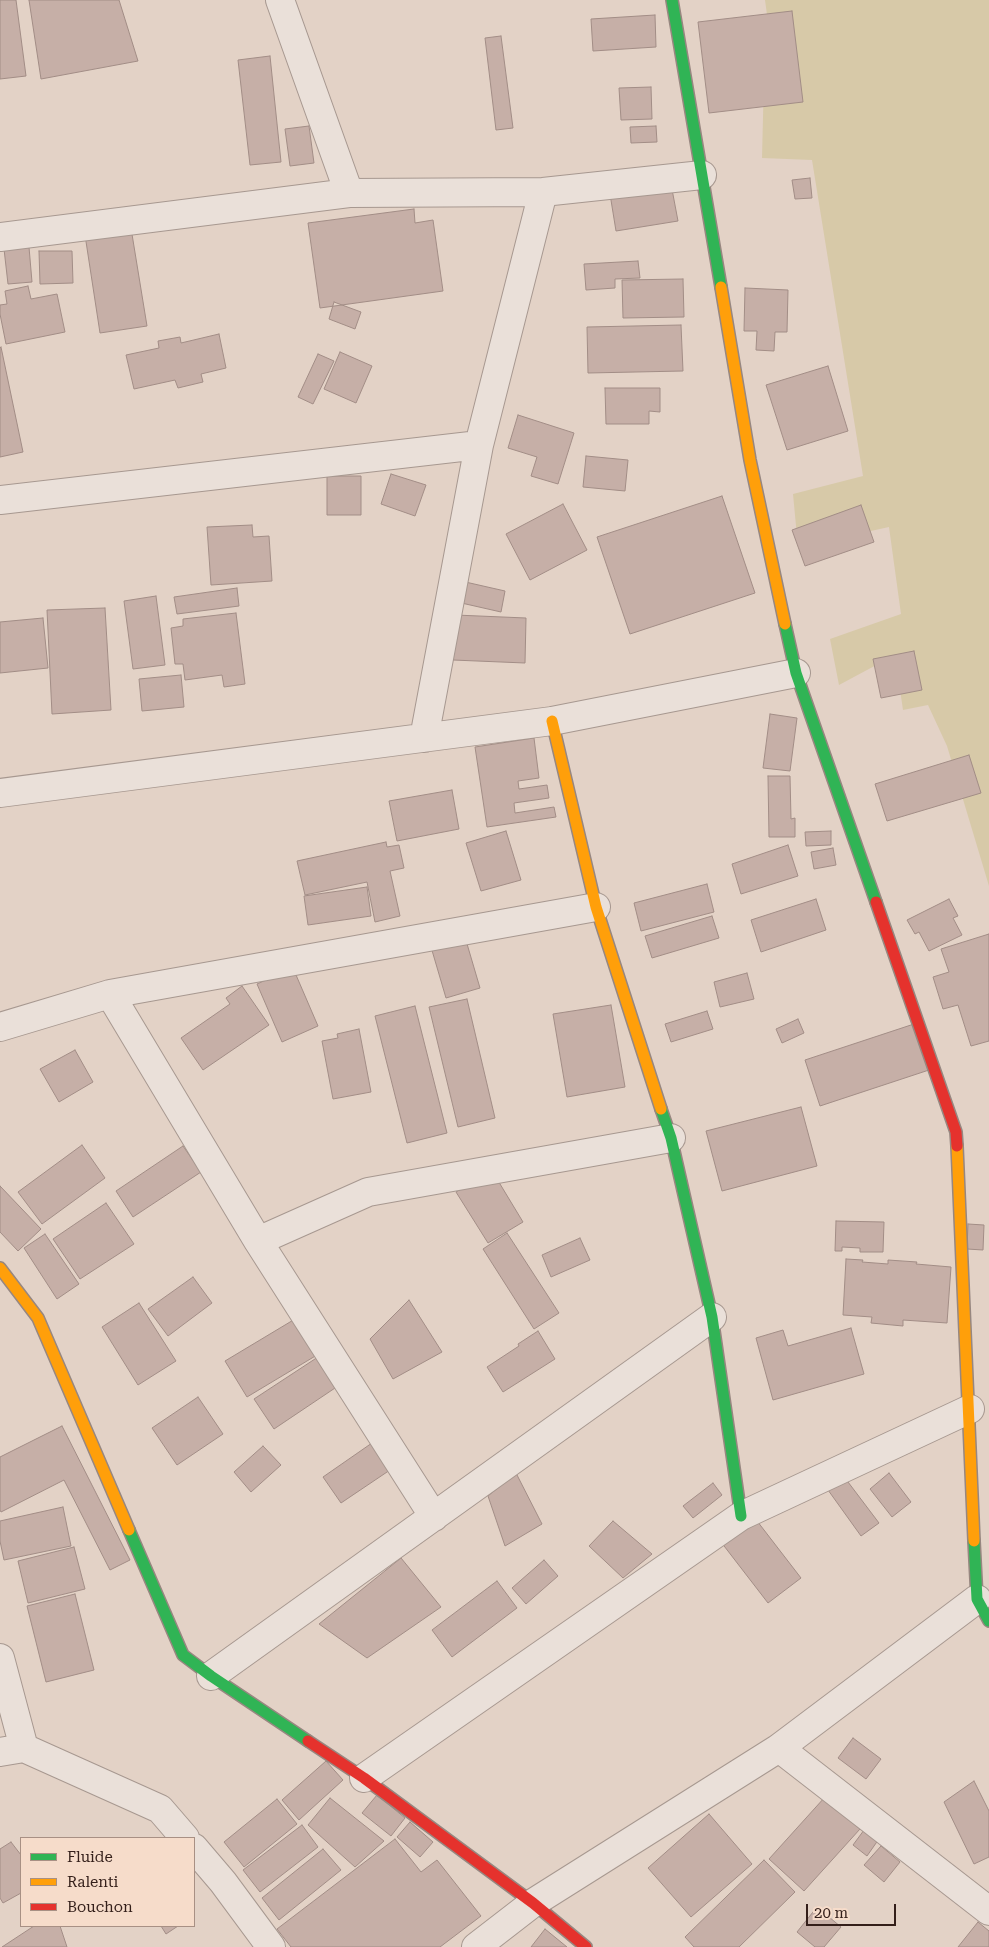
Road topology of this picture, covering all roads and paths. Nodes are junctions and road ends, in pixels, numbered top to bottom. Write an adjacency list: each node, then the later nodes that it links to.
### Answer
1 (280, 0): 5 (street)
2 (672, 0): 3 (street)
3 (702, 175): 4 (street); 9 (street)
4 (543, 192): 5 (street); 7 (street)
5 (349, 194): 6 (street)
6 (0, 237)
7 (478, 445): 8 (street); 11 (street)
8 (0, 500)
9 (796, 673): 10 (street); 20 (street)
10 (552, 721): 11 (street); 13 (street)
11 (424, 738): 12 (street)
12 (0, 793)
13 (596, 907): 14 (street); 16 (street)
14 (110, 994): 15 (street); 17 (street)
15 (0, 1027)
16 (671, 1138): 17 (street); 19 (street)
17 (258, 1241): 22 (street)
18 (0, 1268): 25 (street)
19 (712, 1317): 21 (street); 22 (street)
20 (970, 1409): 21 (street); 23 (street)
21 (742, 1516): 28 (street)
22 (434, 1517): 25 (street)
23 (983, 1610): 26 (street)
24 (0, 1658): 27 (street)
25 (212, 1676): 28 (street)
26 (779, 1748): 31 (street); 32 (street)
27 (12, 1750): 29 (street)
28 (364, 1778): 31 (street)
29 (184, 1837)
30 (195, 1849): 33 (street)
31 (532, 1903): 34 (street); 35 (street)
32 (989, 1911)
33 (271, 1947)
34 (476, 1947)
35 (586, 1947)

